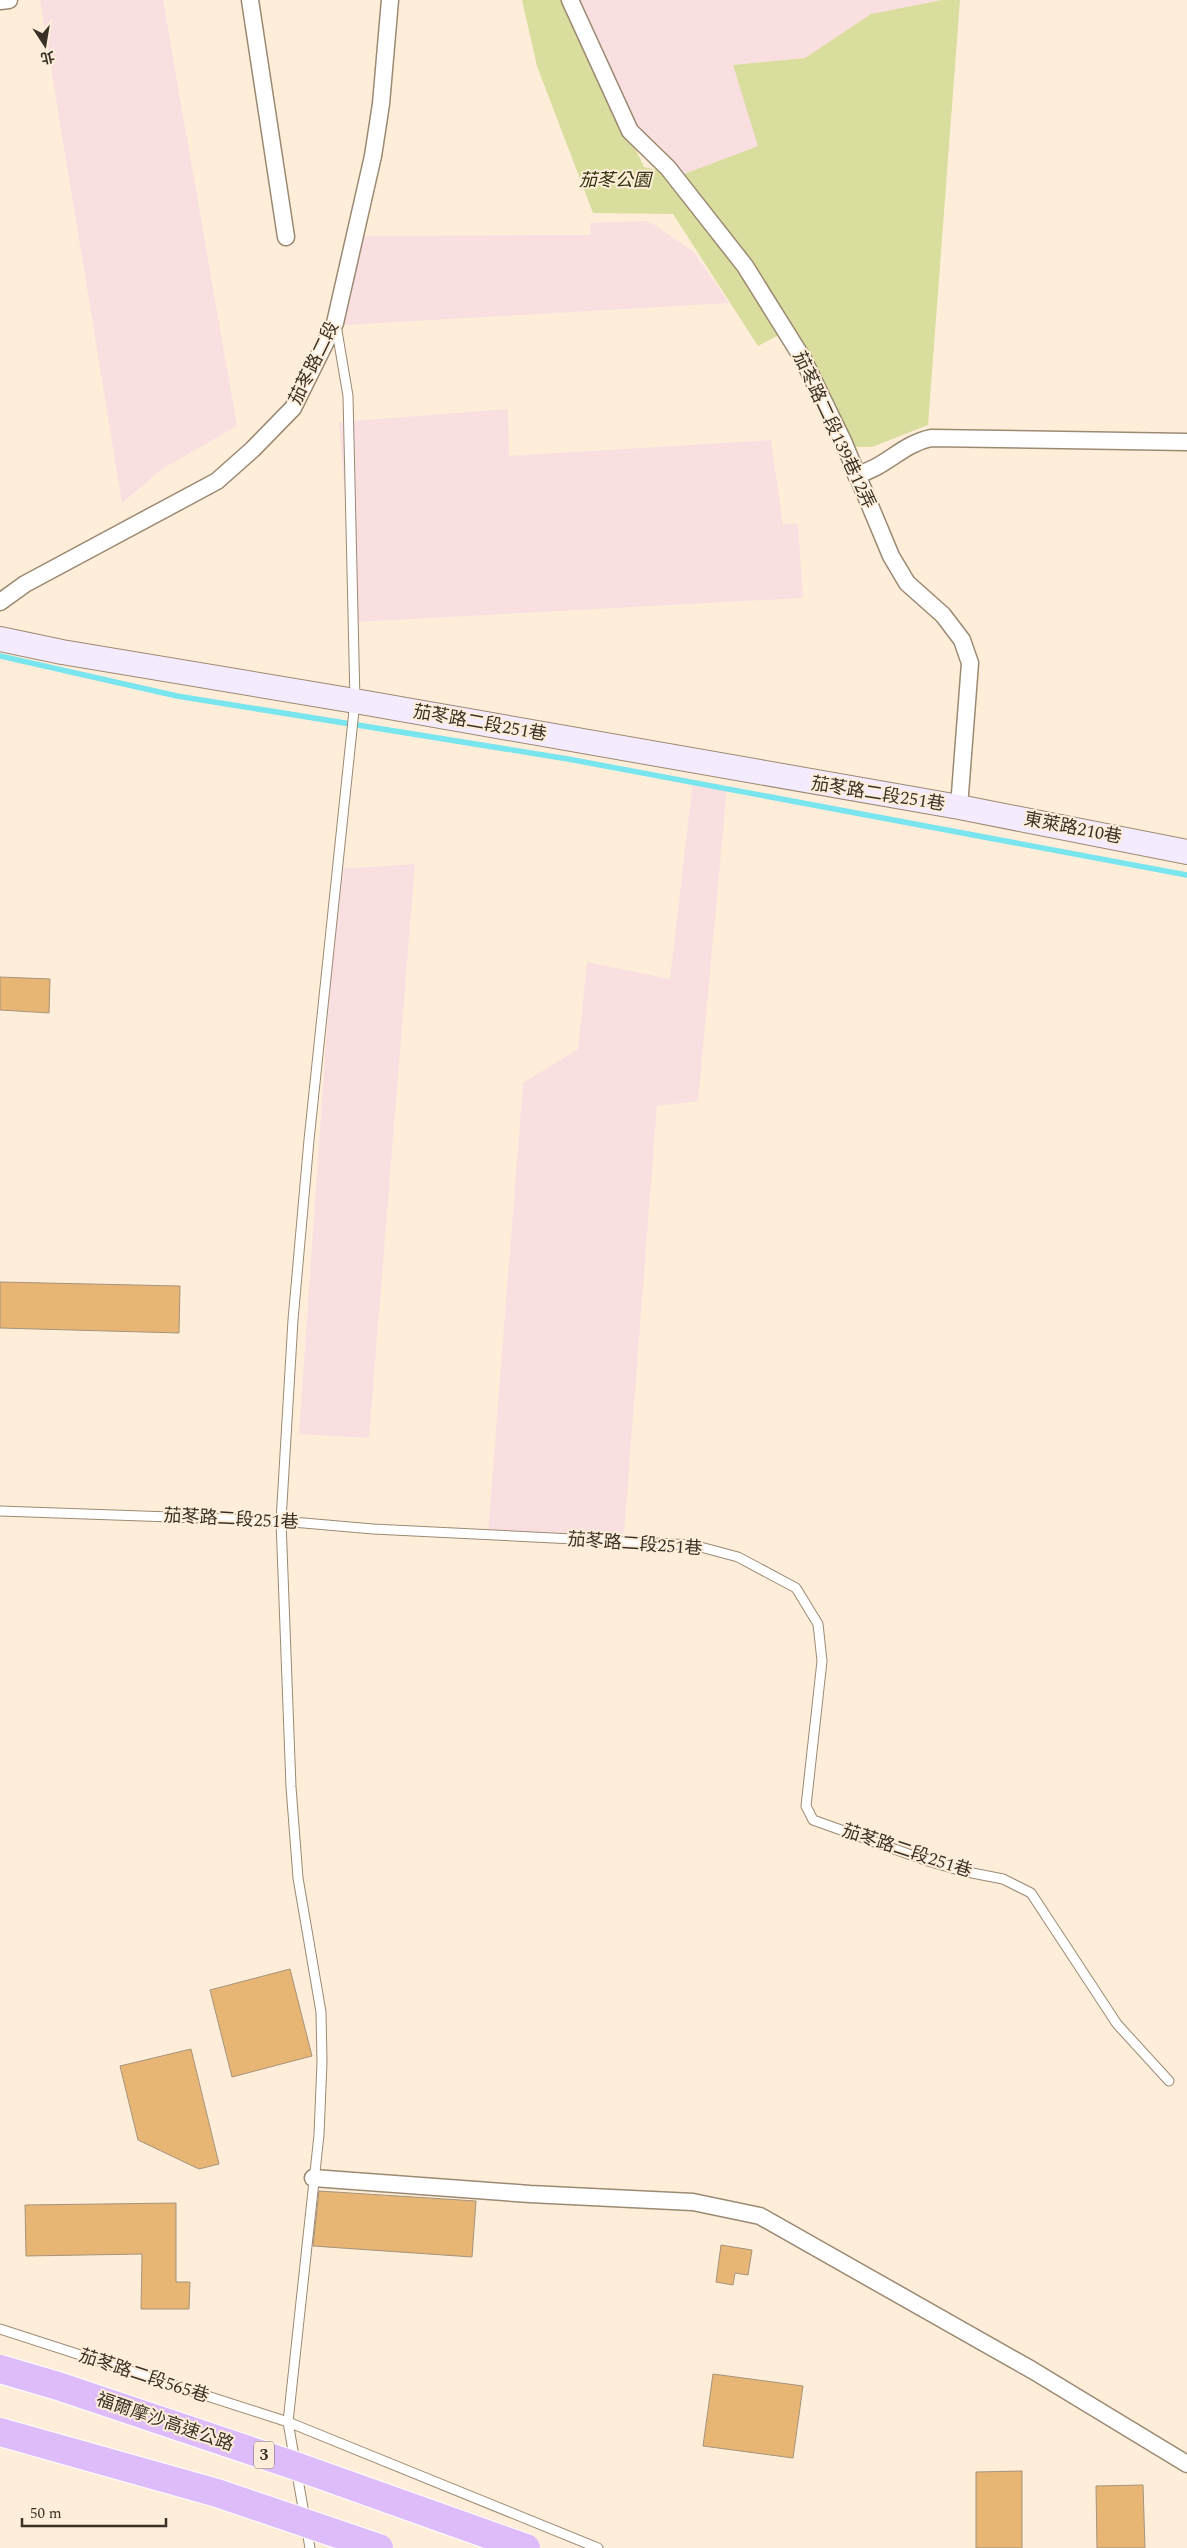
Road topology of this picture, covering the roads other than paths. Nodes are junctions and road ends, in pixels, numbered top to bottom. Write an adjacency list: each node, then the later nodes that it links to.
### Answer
1 (9, 0): 5 (street)
2 (250, 0): 6 (street)
3 (390, 0): 7 (street, 茄苳路二段)
4 (570, 0): 9 (street, 茄苳路二段139巷12弄)
5 (0, 1)
6 (286, 237)
7 (336, 322): 10 (street, 茄苳路二段); 12 (lane)
8 (1187, 442): 9 (street)
9 (856, 475): 13 (street, 茄苳路二段139巷12弄)
10 (0, 602)
11 (0, 639): 12 (street, 茄苳路二段251巷)
12 (355, 701): 13 (street, 茄苳路二段251巷); 16 (lane)
13 (959, 807): 14 (street, 東萊路210巷)
14 (1187, 852)
15 (0, 1511): 16 (lane, 茄苳路二段251巷)
16 (281, 1521): 17 (lane, 茄苳路二段251巷); 18 (lane)
17 (1169, 2081)
18 (313, 2178): 21 (lane); 23 (street)
19 (0, 2329): 21 (lane, 茄苳路二段565巷)
20 (0, 2369): 26 (highway, 福爾摩沙高速公路 / 3, bridge)
21 (288, 2422): 24 (lane); 27 (lane, 茄苳路二段565巷)
22 (0, 2432): 25 (highway, bridge)
23 (1187, 2464)
24 (310, 2548)
25 (379, 2548)
26 (526, 2548)
27 (598, 2548)

